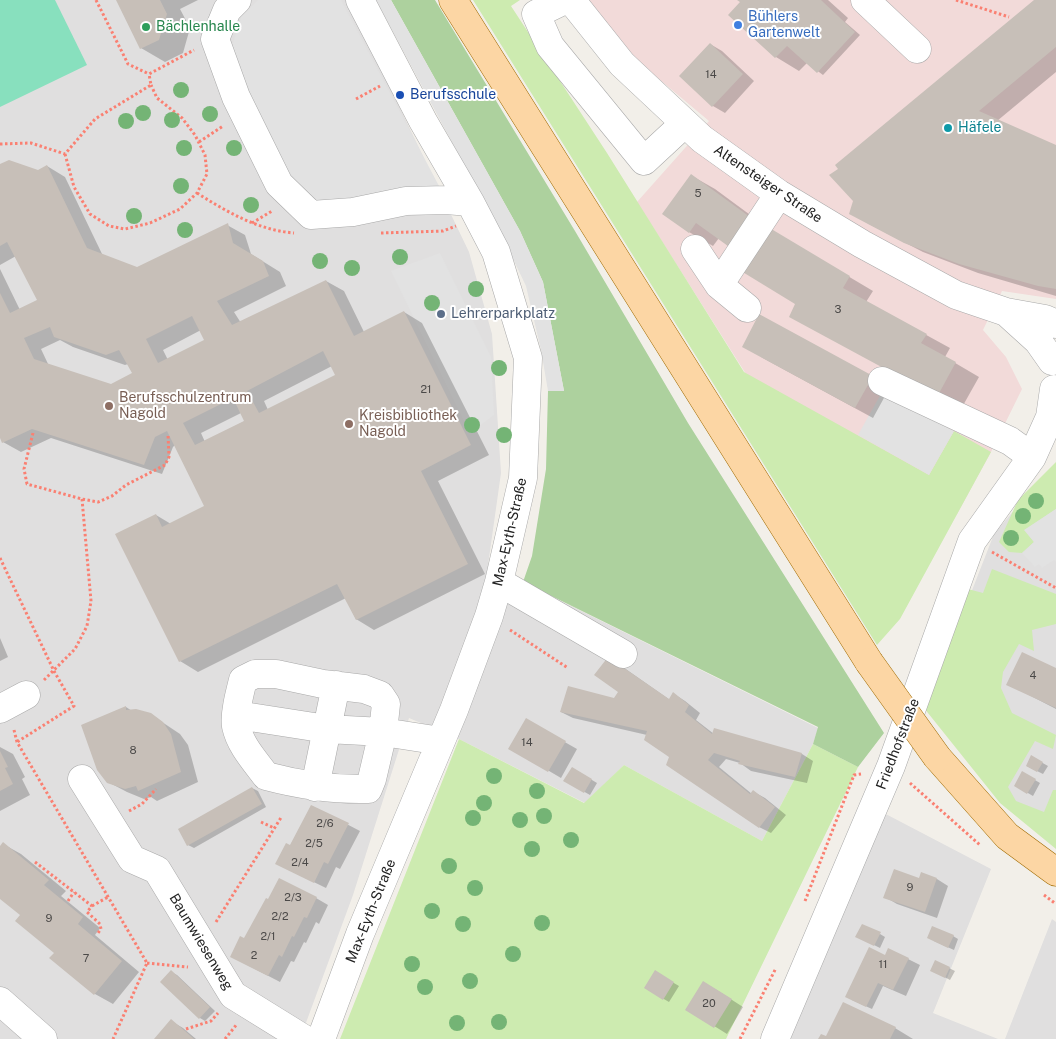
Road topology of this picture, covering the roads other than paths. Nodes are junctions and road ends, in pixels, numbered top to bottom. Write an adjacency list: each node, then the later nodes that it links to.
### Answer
1 (237, 0): 11 (street)
2 (360, 0): 11 (street, Max-Eyth-Straße)
3 (453, 0): 33 (main road, bridge)
4 (565, 0): 7 (street)
5 (571, 0): 9 (street, Altensteiger Straße)
6 (864, 0): 8 (street)
7 (527, 7): 9 (street)
8 (917, 48)
9 (685, 123): 10 (street, Altensteiger Straße)
10 (779, 194): 13 (street); 15 (street, Altensteiger Straße)
11 (470, 202): 22 (street, Max-Eyth-Straße)
12 (696, 249): 13 (street)
13 (719, 285): 14 (street)
14 (747, 308)
15 (1006, 312): 16 (street, Altensteiger Straße); 17 (street, Altensteiger Straße)
16 (1056, 324)
17 (1054, 356): 19 (street, Friedhofstraße)
18 (882, 381): 21 (street)
19 (1055, 390): 21 (street, Friedhofstraße)
20 (1056, 440): 21 (street, Friedhofstraße)
21 (1032, 457): 38 (street, Friedhofstraße)
22 (499, 582): 23 (street); 30 (street, Max-Eyth-Straße)
23 (623, 654)
24 (336, 686): 27 (street); 28 (street); 29 (street)
25 (26, 695): 26 (street)
26 (0, 709)
27 (237, 715): 28 (street); 32 (street)
28 (327, 729): 29 (street); 32 (street)
29 (383, 732): 30 (street); 32 (street)
30 (441, 741): 37 (street, Max-Eyth-Straße)
31 (82, 779): 36 (street, Baumwiesenweg)
32 (315, 786)
33 (1056, 872)
34 (0, 1001): 35 (street)
35 (43, 1039)
36 (304, 1039)
37 (321, 1039)
38 (775, 1039)

